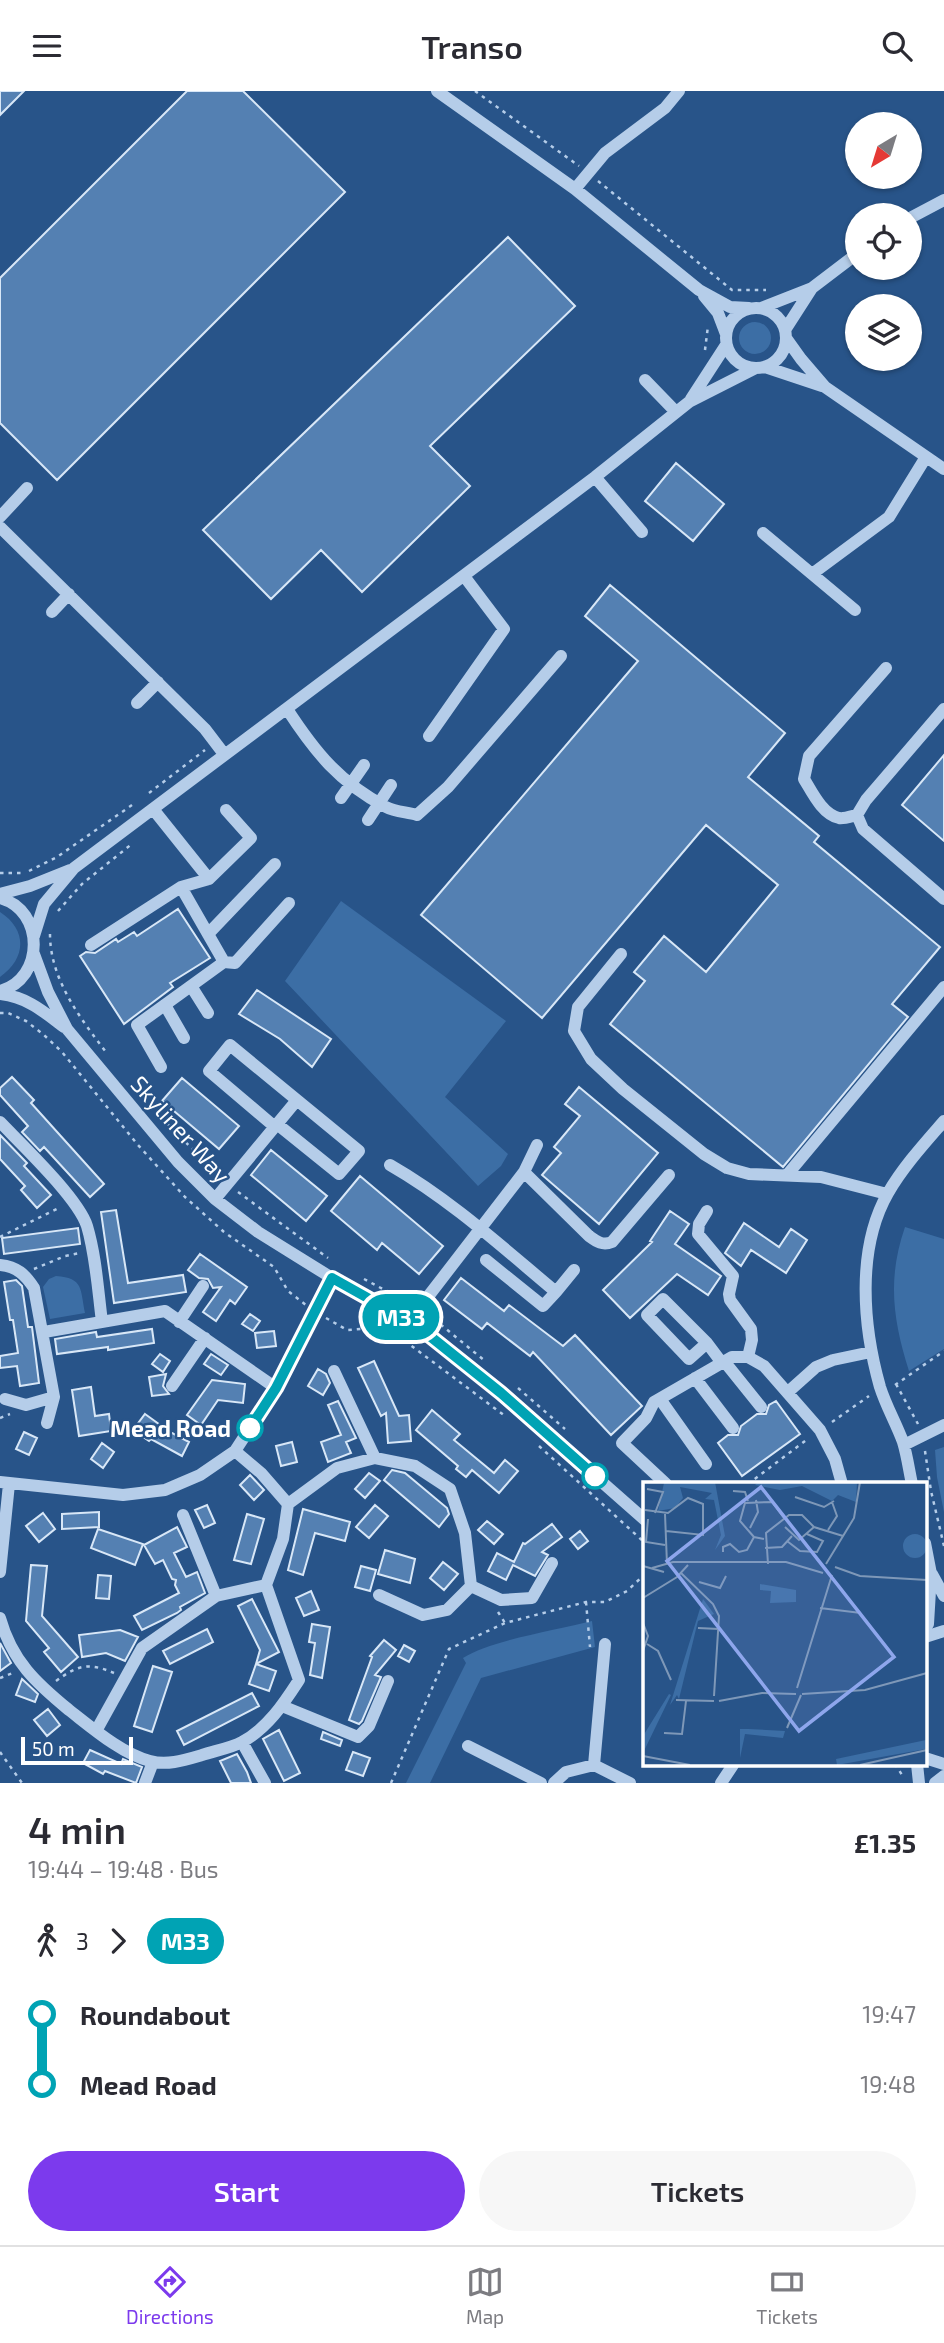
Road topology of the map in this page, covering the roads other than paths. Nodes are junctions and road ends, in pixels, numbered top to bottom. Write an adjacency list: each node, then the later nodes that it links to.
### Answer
1 (679, 91): 3 (street)
2 (441, 92): 3 (street)
3 (575, 188): 8 (street)
4 (944, 200): 5 (street)
5 (922, 212)
6 (845, 263): 7 (street)
7 (812, 288): 9 (street); 10 (street)
8 (718, 306): 9 (street); 11 (street)
9 (755, 308): 10 (street); 11 (street)
10 (786, 334): 12 (street); 14 (street)
11 (726, 339): 12 (street); 15 (street)
12 (759, 368): 14 (street); 15 (street)
13 (645, 380): 16 (street)
14 (825, 387): 17 (street)
15 (689, 402): 16 (street)
16 (676, 412): 19 (street)
17 (926, 457): 18 (street); 25 (street)
18 (944, 470)
19 (595, 477): 23 (street); 26 (street)
20 (26, 488): 21 (street)
21 (0, 517)
22 (0, 527): 27 (street)
23 (642, 532)
24 (763, 533): 25 (street)
25 (812, 574): 28 (street)
26 (464, 576): 34 (street); 36 (street)
27 (69, 594): 29 (street); 32 (street)
28 (855, 610)
29 (52, 612)
30 (561, 656): 42 (street)
31 (886, 668): 45 (street)
32 (158, 683): 33 (street); 37 (street)
33 (137, 703)
34 (287, 709): 37 (street); 39 (street)
35 (944, 709): 45 (street)
36 (429, 736)
37 (224, 754): 43 (street)
38 (363, 765): 39 (street)
39 (351, 784): 41 (street); 42 (street)
40 (391, 785): 42 (street)
41 (341, 798)
42 (380, 803): 46 (street)
43 (153, 810): 48 (street); 49 (street)
44 (226, 810): 49 (street)
45 (857, 815): 52 (street)
46 (368, 820)
47 (275, 864): 54 (street)
48 (74, 868): 51 (street); 55 (street)
49 (209, 879): 50 (street)
50 (181, 887): 54 (street); 56 (street)
51 (0, 896): 55 (street)
52 (944, 899)
53 (289, 903): 59 (street)
54 (208, 934): 59 (street)
55 (34, 936): 57 (street)
56 (91, 945)
57 (34, 954): 62 (street); 65 (street, Skyliner Way)
58 (621, 954): 76 (street)
59 (224, 962): 60 (street)
60 (191, 986): 63 (street); 64 (street)
61 (944, 986): 76 (street)
62 (0, 992): 65 (street, Skyliner Way)
63 (165, 1005): 66 (street); 67 (street)
64 (208, 1013)
65 (67, 1029): 78 (street, Skyliner Way)
66 (184, 1038)
67 (161, 1067)
68 (297, 1100): 71 (street); 71 (street); 71 (street)
69 (944, 1121): 77 (street)
70 (0, 1122): 87 (street)
71 (276, 1125): 78 (street)
72 (537, 1145): 74 (street)
73 (390, 1165): 80 (street)
74 (524, 1172): 75 (street); 80 (street)
75 (669, 1175)
76 (787, 1175): 77 (street)
77 (887, 1194): 93 (street)
78 (215, 1199): 84 (street, Skyliner Way)
79 (707, 1211): 94 (street)
80 (480, 1229): 86 (street); 89 (street)
81 (486, 1260): 86 (street)
82 (0, 1265): 90 (street)
83 (574, 1270): 86 (street)
84 (332, 1278): 89 (street, Skyliner Way); 99 (street)
85 (203, 1286): 88 (street)
86 (556, 1292)
87 (102, 1322): 88 (street); 90 (street)
88 (179, 1322): 91 (street)
89 (416, 1325): 118 (street, Skyliner Way)
90 (44, 1332): 101 (street)
91 (205, 1338): 98 (street); 99 (street)
92 (707, 1343): 92 (street); 95 (street)
93 (872, 1352): 100 (street); 108 (street)
94 (748, 1357): 95 (street); 100 (street)
95 (723, 1362): 97 (street); 104 (street)
96 (334, 1371): 110 (street)
97 (695, 1378): 103 (street); 107 (street)
98 (172, 1386)
99 (276, 1388): 109 (street)
100 (788, 1392): 113 (street)
101 (54, 1397): 102 (street); 105 (street)
102 (5, 1399)
103 (657, 1401): 111 (street); 112 (street)
104 (761, 1407)
105 (47, 1423)
106 (944, 1425): 108 (street)
107 (733, 1428)
108 (904, 1445): 114 (street)
109 (235, 1451): 115 (street); 116 (street)
110 (375, 1458): 116 (street); 124 (street)
111 (706, 1464)
112 (664, 1482)
113 (841, 1482)
114 (912, 1482)
115 (5, 1483): 121 (street)
116 (288, 1504): 123 (street)
117 (183, 1515): 126 (street)
118 (643, 1518)
119 (926, 1547): 122 (street)
120 (552, 1563): 124 (street)
121 (0, 1572)
122 (932, 1574): 127 (street); 129 (street)
123 (266, 1585): 126 (street); 134 (street)
124 (471, 1586): 125 (street)
125 (379, 1595)
126 (216, 1596): 135 (street)
127 (944, 1596)
128 (0, 1618): 135 (street)
129 (926, 1627)
130 (944, 1631): 131 (street)
131 (926, 1637)
132 (605, 1644): 141 (street)
133 (388, 1681): 134 (street)
134 (282, 1706): 136 (street)
135 (96, 1731): 139 (street)
136 (242, 1742): 139 (street); 145 (street)
137 (468, 1747): 146 (street)
138 (926, 1758): 140 (street)
139 (153, 1762): 144 (street)
140 (944, 1764)
141 (594, 1765): 147 (street); 148 (street)
142 (735, 1765): 149 (street)
143 (944, 1776): 150 (street)
144 (145, 1783)
145 (265, 1783)
146 (541, 1783)
147 (554, 1783)
148 (630, 1783)
149 (722, 1783)
150 (935, 1783)

